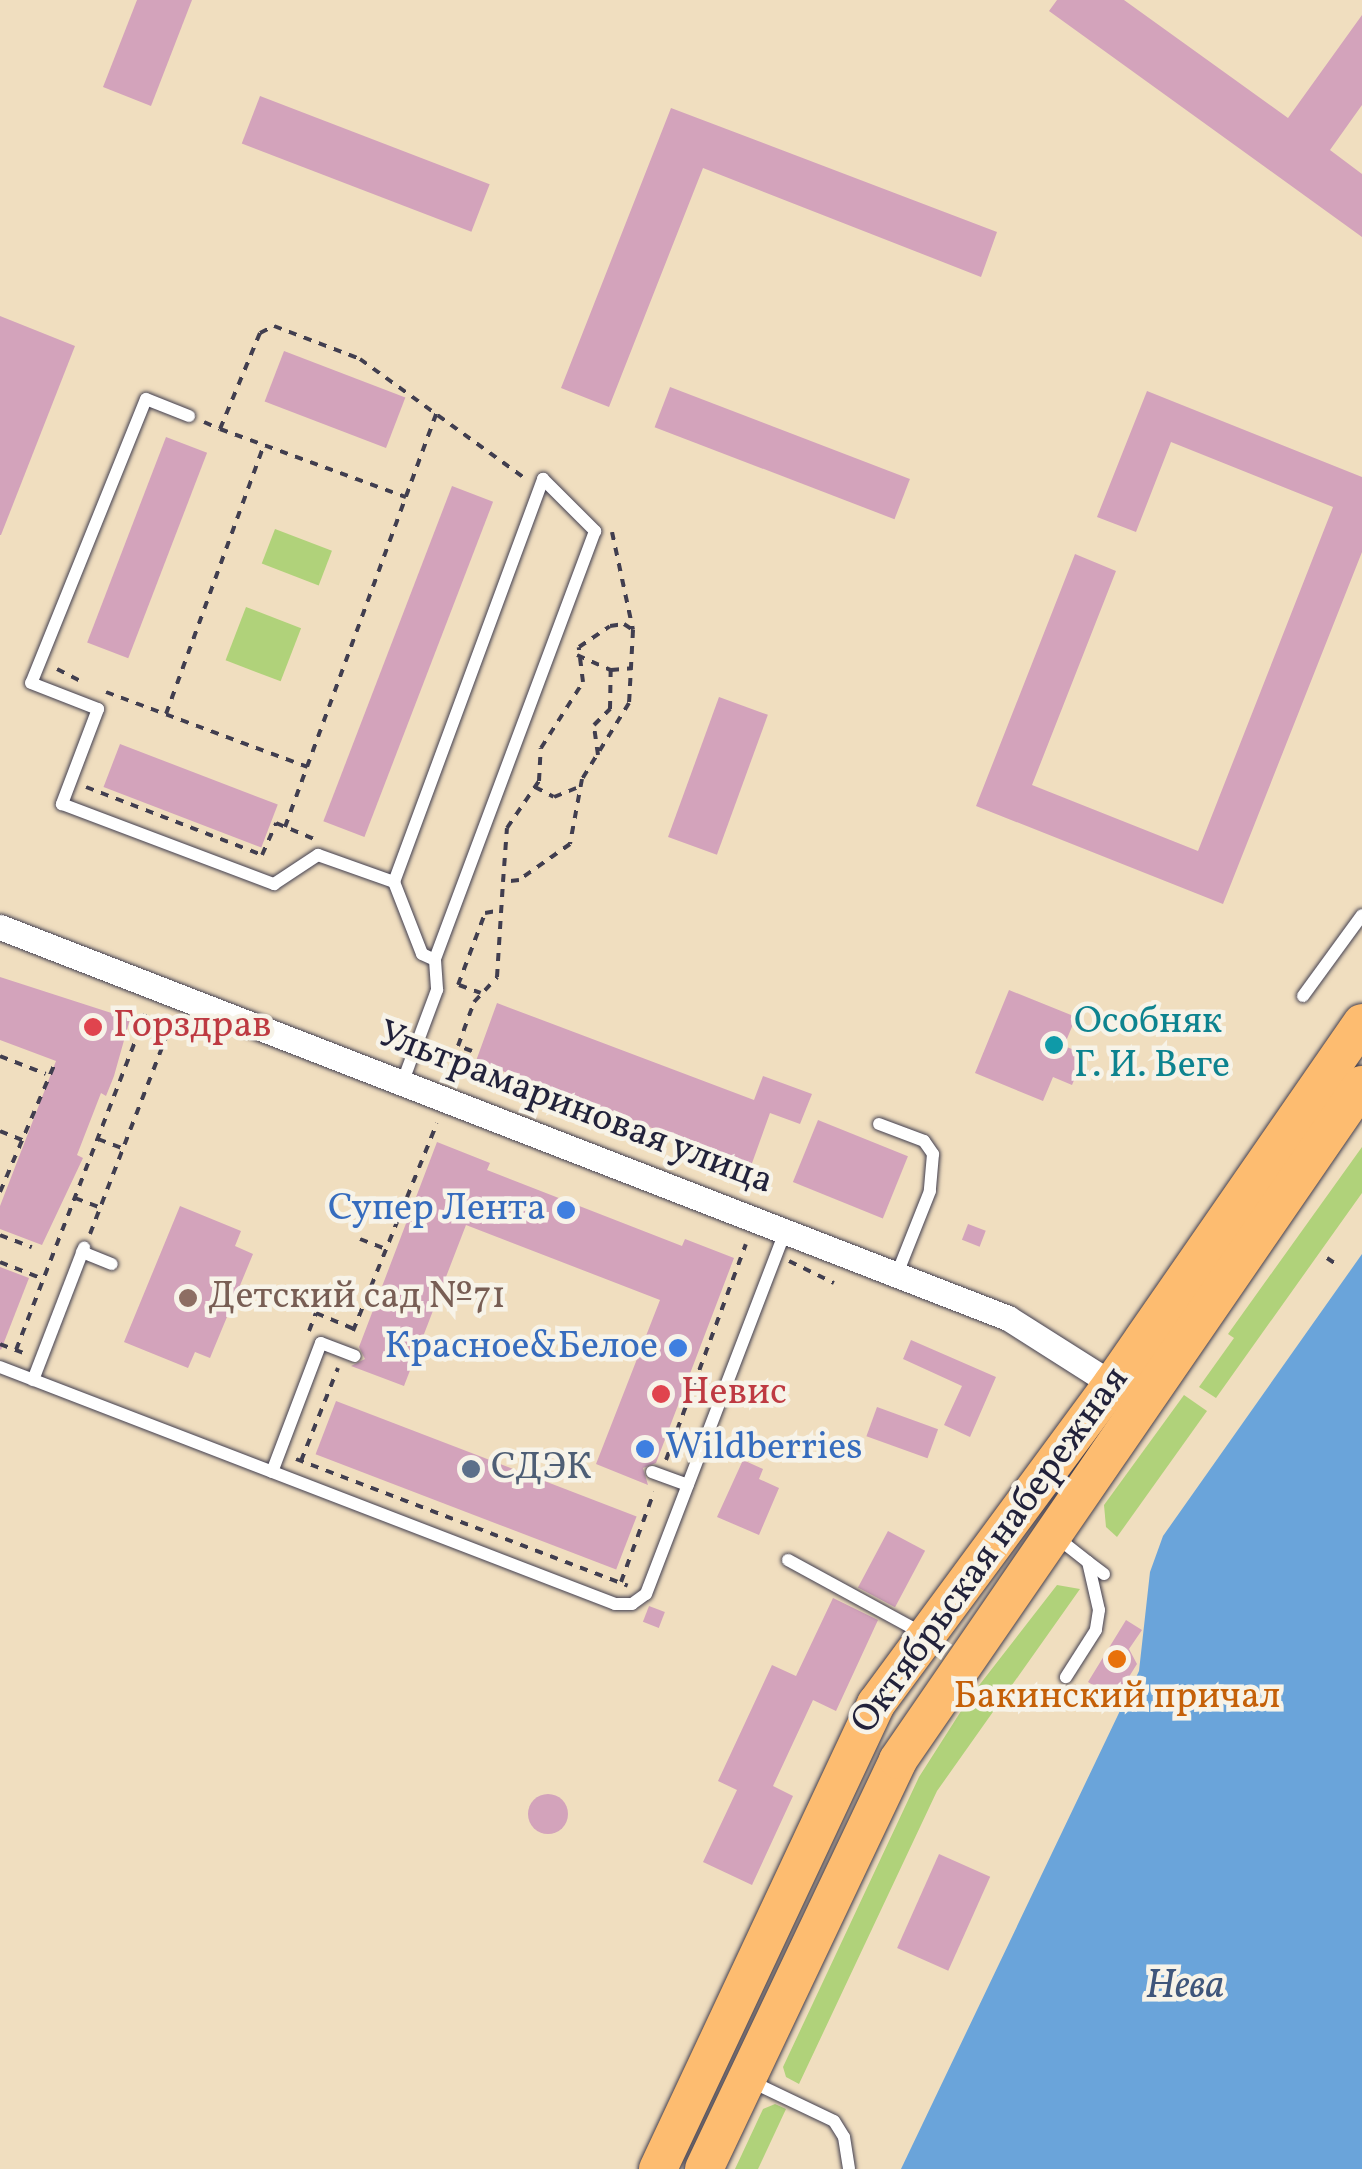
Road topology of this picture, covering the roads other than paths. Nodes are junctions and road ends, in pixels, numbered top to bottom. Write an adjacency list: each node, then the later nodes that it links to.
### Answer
1 (189, 416): 2 (lane)
2 (394, 882): 5 (lane); 5 (lane)
3 (1362, 915): 6 (lane)
4 (0, 927): 8 (street, Ультрамариновая улица)
5 (435, 960): 8 (lane)
6 (1303, 996)
7 (1362, 1023): 17 (main road, Октябрьская набережная)
8 (404, 1081): 11 (street, Ультрамариновая улица)
9 (1362, 1085): 21 (main road, Октябрьская набережная)
10 (879, 1124): 13 (lane)
11 (785, 1230): 13 (street, Ультрамариновая улица); 20 (lane)
12 (112, 1264): 16 (lane)
13 (897, 1274): 17 (street, Ультрамариновая улица)
14 (350, 1354): 18 (lane)
15 (0, 1367): 16 (lane)
16 (33, 1380): 18 (lane)
17 (1112, 1384): 25 (main road, Октябрьская набережная)
18 (272, 1472): 20 (lane)
19 (656, 1474): 20 (lane)
20 (688, 1486)
21 (1049, 1532): 23 (lane); 27 (main road, Октябрьская набережная)
22 (788, 1560): 25 (lane)
23 (1088, 1562): 24 (lane); 26 (lane)
24 (1104, 1574)
25 (928, 1636): 28 (main road, Октябрьская набережная)
26 (1066, 1677)
27 (746, 2079): 29 (main road, Октябрьская набережная); 30 (lane)
28 (658, 2169)
29 (704, 2169)
30 (850, 2169)

